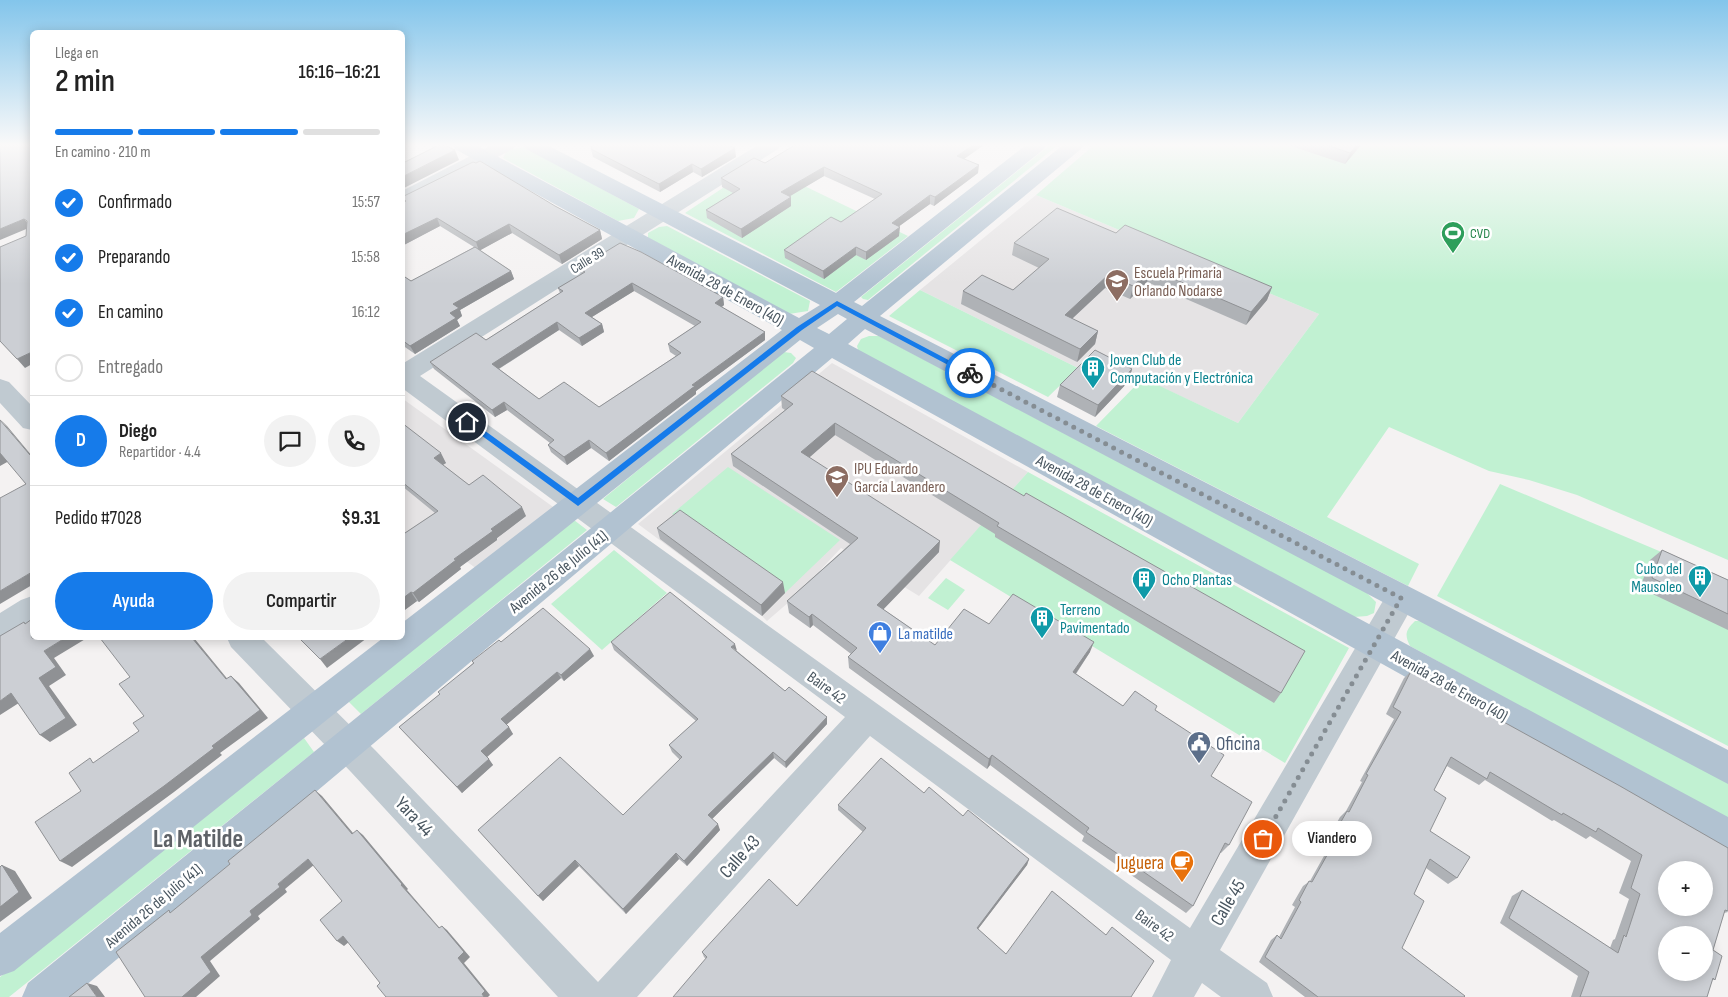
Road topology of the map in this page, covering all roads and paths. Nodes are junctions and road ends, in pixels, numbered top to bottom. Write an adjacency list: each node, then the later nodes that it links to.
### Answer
1 (416, 192): 7 (street)
2 (548, 192): 9 (main road, Avenida 28 de Enero (40))
3 (623, 192): 8 (main road)
4 (696, 192): 8 (street, Calle 39)
5 (978, 192): 10 (main road)
6 (1018, 192): 11 (main road, Avenida 26 de Julio (41))
7 (405, 197)
8 (663, 212): 9 (street, Calle 39); 10 (main road)
9 (627, 235): 12 (main road, Avenida 28 de Enero (40)); 14 (street, Calle 39)
10 (837, 304): 11 (main road); 12 (main road)
11 (864, 318): 13 (main road, Avenida 26 de Julio (41)); 20 (main road)
12 (799, 329): 13 (main road, Avenida 28 de Enero (40)); 18 (main road)
13 (832, 346): 19 (main road, Avenida 26 de Julio (41)); 26 (main road, Avenida 28 de Enero (40))
14 (405, 374)
15 (405, 376): 18 (street, Baire 42)
16 (11, 397): 17 (street)
17 (30, 420)
18 (578, 503): 19 (street, Baire 42); 23 (main road)
19 (612, 528): 28 (street, Baire 42); 29 (main road, Avenida 26 de Julio (41))
20 (1401, 598): 26 (street, Calle 45); 30 (main road)
21 (30, 610): 22 (street)
22 (0, 629)
23 (405, 639)
24 (244, 640): 27 (street, Yara 44)
25 (403, 640): 27 (main road)
26 (1375, 644): 31 (main road, Avenida 28 de Enero (40)); 32 (street, Calle 45)
27 (314, 710): 29 (street, Yara 44); 33 (main road)
28 (867, 716): 32 (street, Baire 42); 36 (street, Calle 43)
29 (347, 745): 34 (main road, Avenida 26 de Julio (41)); 35 (street, Yara 44)
30 (1728, 768)
31 (1728, 836)
32 (1196, 956): 37 (street, Calle 45); 38 (street, Baire 42)
33 (0, 957)
34 (42, 997)
35 (585, 997)
36 (611, 997)
37 (1172, 997)
38 (1253, 997)

